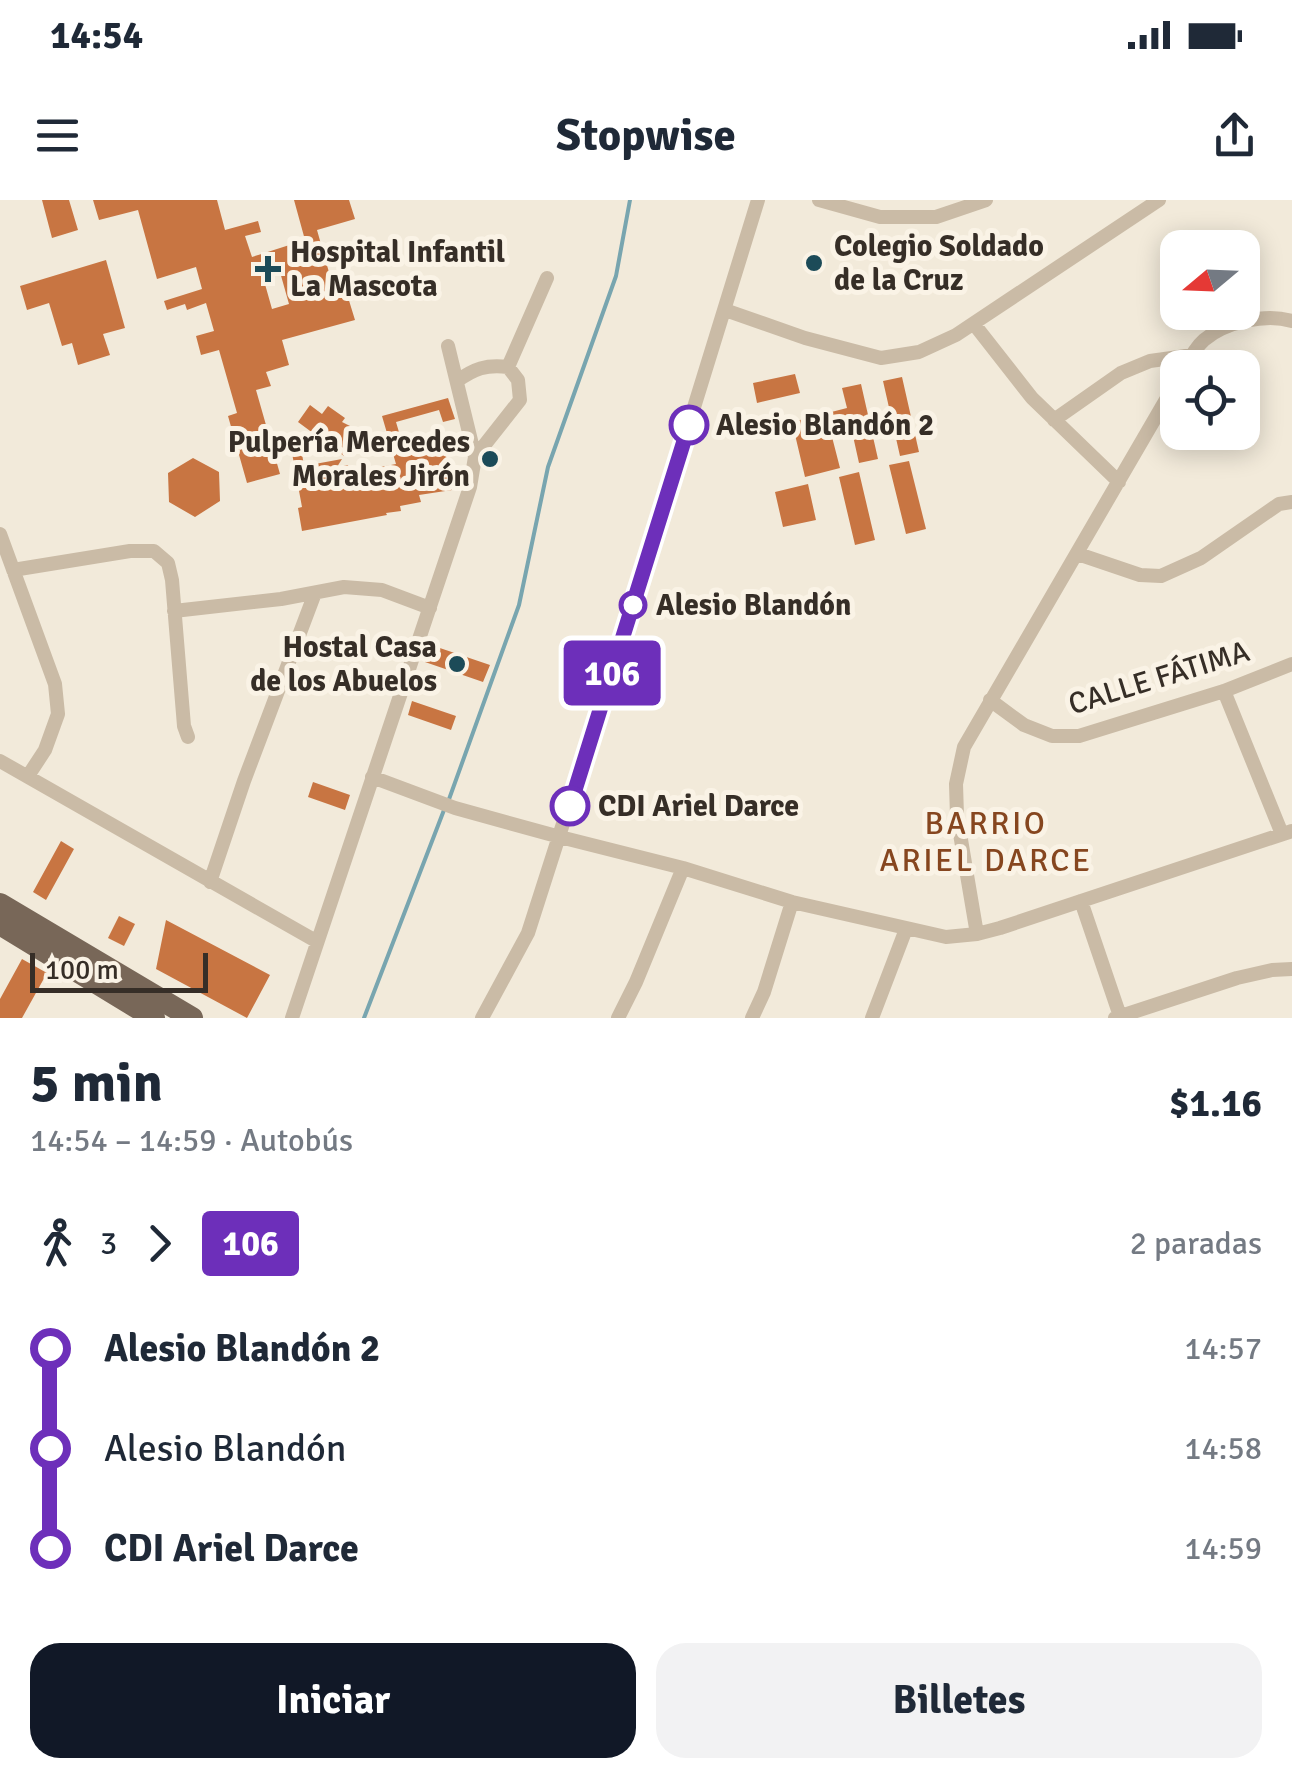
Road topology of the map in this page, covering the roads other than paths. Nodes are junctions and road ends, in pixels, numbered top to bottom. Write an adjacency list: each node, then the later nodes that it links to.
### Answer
1 (758, 200): 6 (street)
2 (820, 200): 3 (street)
3 (986, 200)
4 (1159, 200): 8 (street)
5 (547, 278): 12 (street)
6 (725, 310): 8 (street); 35 (street)
7 (1292, 321): 10 (street)
8 (974, 324): 15 (street)
9 (448, 346): 13 (street)
10 (1196, 350)
11 (1160, 361): 15 (street)
12 (508, 367): 13 (street); 16 (street)
13 (457, 382): 16 (street)
14 (1160, 410): 17 (street)
15 (1054, 420): 17 (street)
16 (475, 456): 24 (street)
17 (1119, 482): 20 (street)
18 (1292, 502): 20 (street)
19 (0, 534): 21 (street)
20 (1078, 554): 29 (street)
21 (13, 570): 25 (street); 32 (street)
22 (316, 593): 23 (street); 24 (street); 26 (street)
23 (281, 599): 25 (street); 26 (street)
24 (430, 608): 33 (street)
25 (174, 611): 30 (street)
26 (304, 620): 37 (street)
27 (1292, 664): 28 (street, CALLE FÁTIMA)
28 (1224, 691): 29 (street, CALLE FÁTIMA); 34 (street)
29 (990, 700): 43 (street)
30 (188, 738)
31 (0, 761): 32 (street)
32 (28, 776): 37 (street)
33 (372, 777): 35 (street); 44 (street)
34 (1287, 832): 38 (street)
35 (560, 837): 36 (street); 50 (street)
36 (683, 868): 39 (street); 51 (street)
37 (210, 882): 44 (street)
38 (1082, 901): 43 (street); 46 (street)
39 (792, 902): 42 (street); 52 (street)
40 (0, 904): 48 (main road)
41 (0, 924): 47 (main road)
42 (906, 929): 43 (street); 53 (street)
43 (978, 934)
44 (316, 940): 49 (street)
45 (1292, 969): 46 (street)
46 (1117, 1017)
47 (154, 1018)
48 (192, 1018)
49 (292, 1018)
50 (482, 1018)
51 (618, 1018)
52 (752, 1018)
53 (872, 1018)

